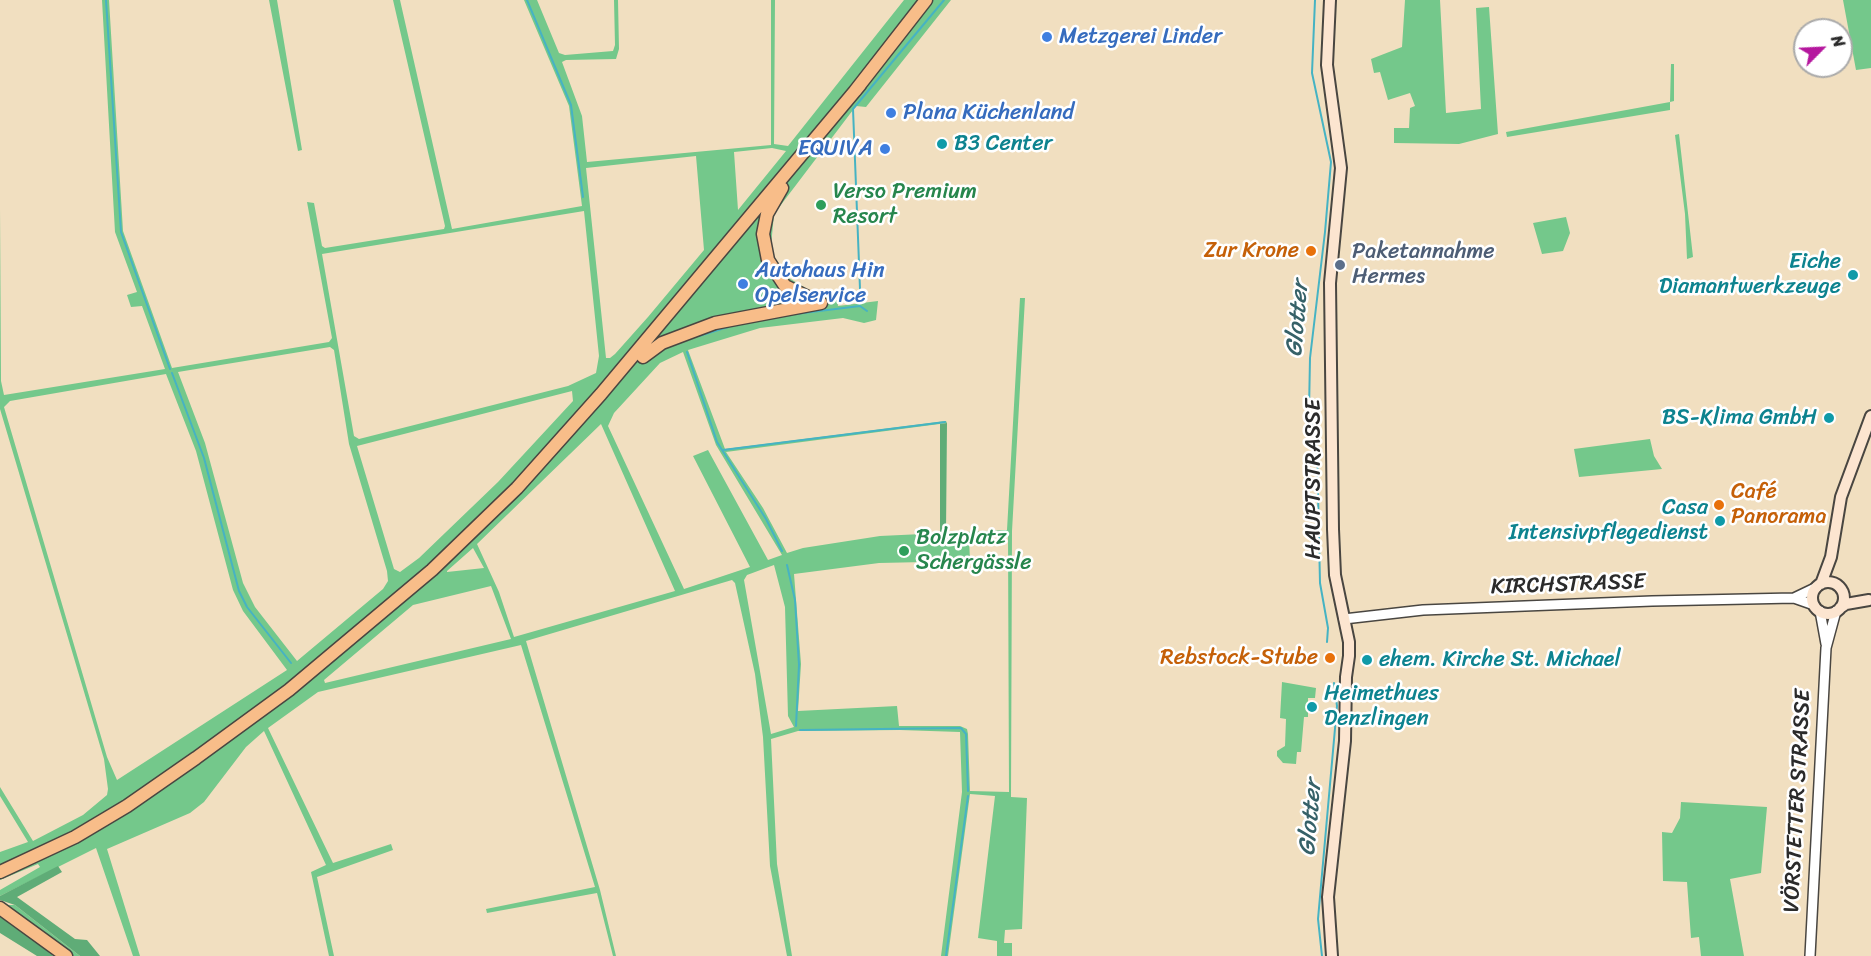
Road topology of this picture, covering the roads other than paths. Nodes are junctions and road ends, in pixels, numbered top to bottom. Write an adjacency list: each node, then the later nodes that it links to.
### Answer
1 (926, 0): 3 (highway)
2 (1330, 0): 15 (main road, HAUPTSTRASSE)
3 (860, 85): 4 (highway); 7 (highway)
4 (782, 188): 5 (highway); 5 (highway)
5 (643, 357): 7 (highway)
6 (1871, 417): 8 (main road)
7 (535, 469): 17 (highway)
8 (1832, 557): 9 (main road); 10 (main road)
9 (1819, 585): 10 (main road); 11 (street, KIRCHSTRASSE); 13 (main road)
10 (1841, 589): 12 (main road); 14 (main road)
11 (1794, 598): 13 (street, KIRCHSTRASSE); 15 (street, KIRCHSTRASSE)
12 (1870, 600): 14 (main road)
13 (1817, 608): 14 (main road); 16 (street, VÖRSTETTER STRASSE)
14 (1838, 610): 16 (street, VÖRSTETTER STRASSE)
15 (1344, 619): 20 (main road, HAUPTSTRASSE)
16 (1826, 648): 21 (street, VÖRSTETTER STRASSE)
17 (0, 872)
18 (3, 909): 19 (highway)
19 (66, 956)
20 (1332, 956)
21 (1810, 956)

